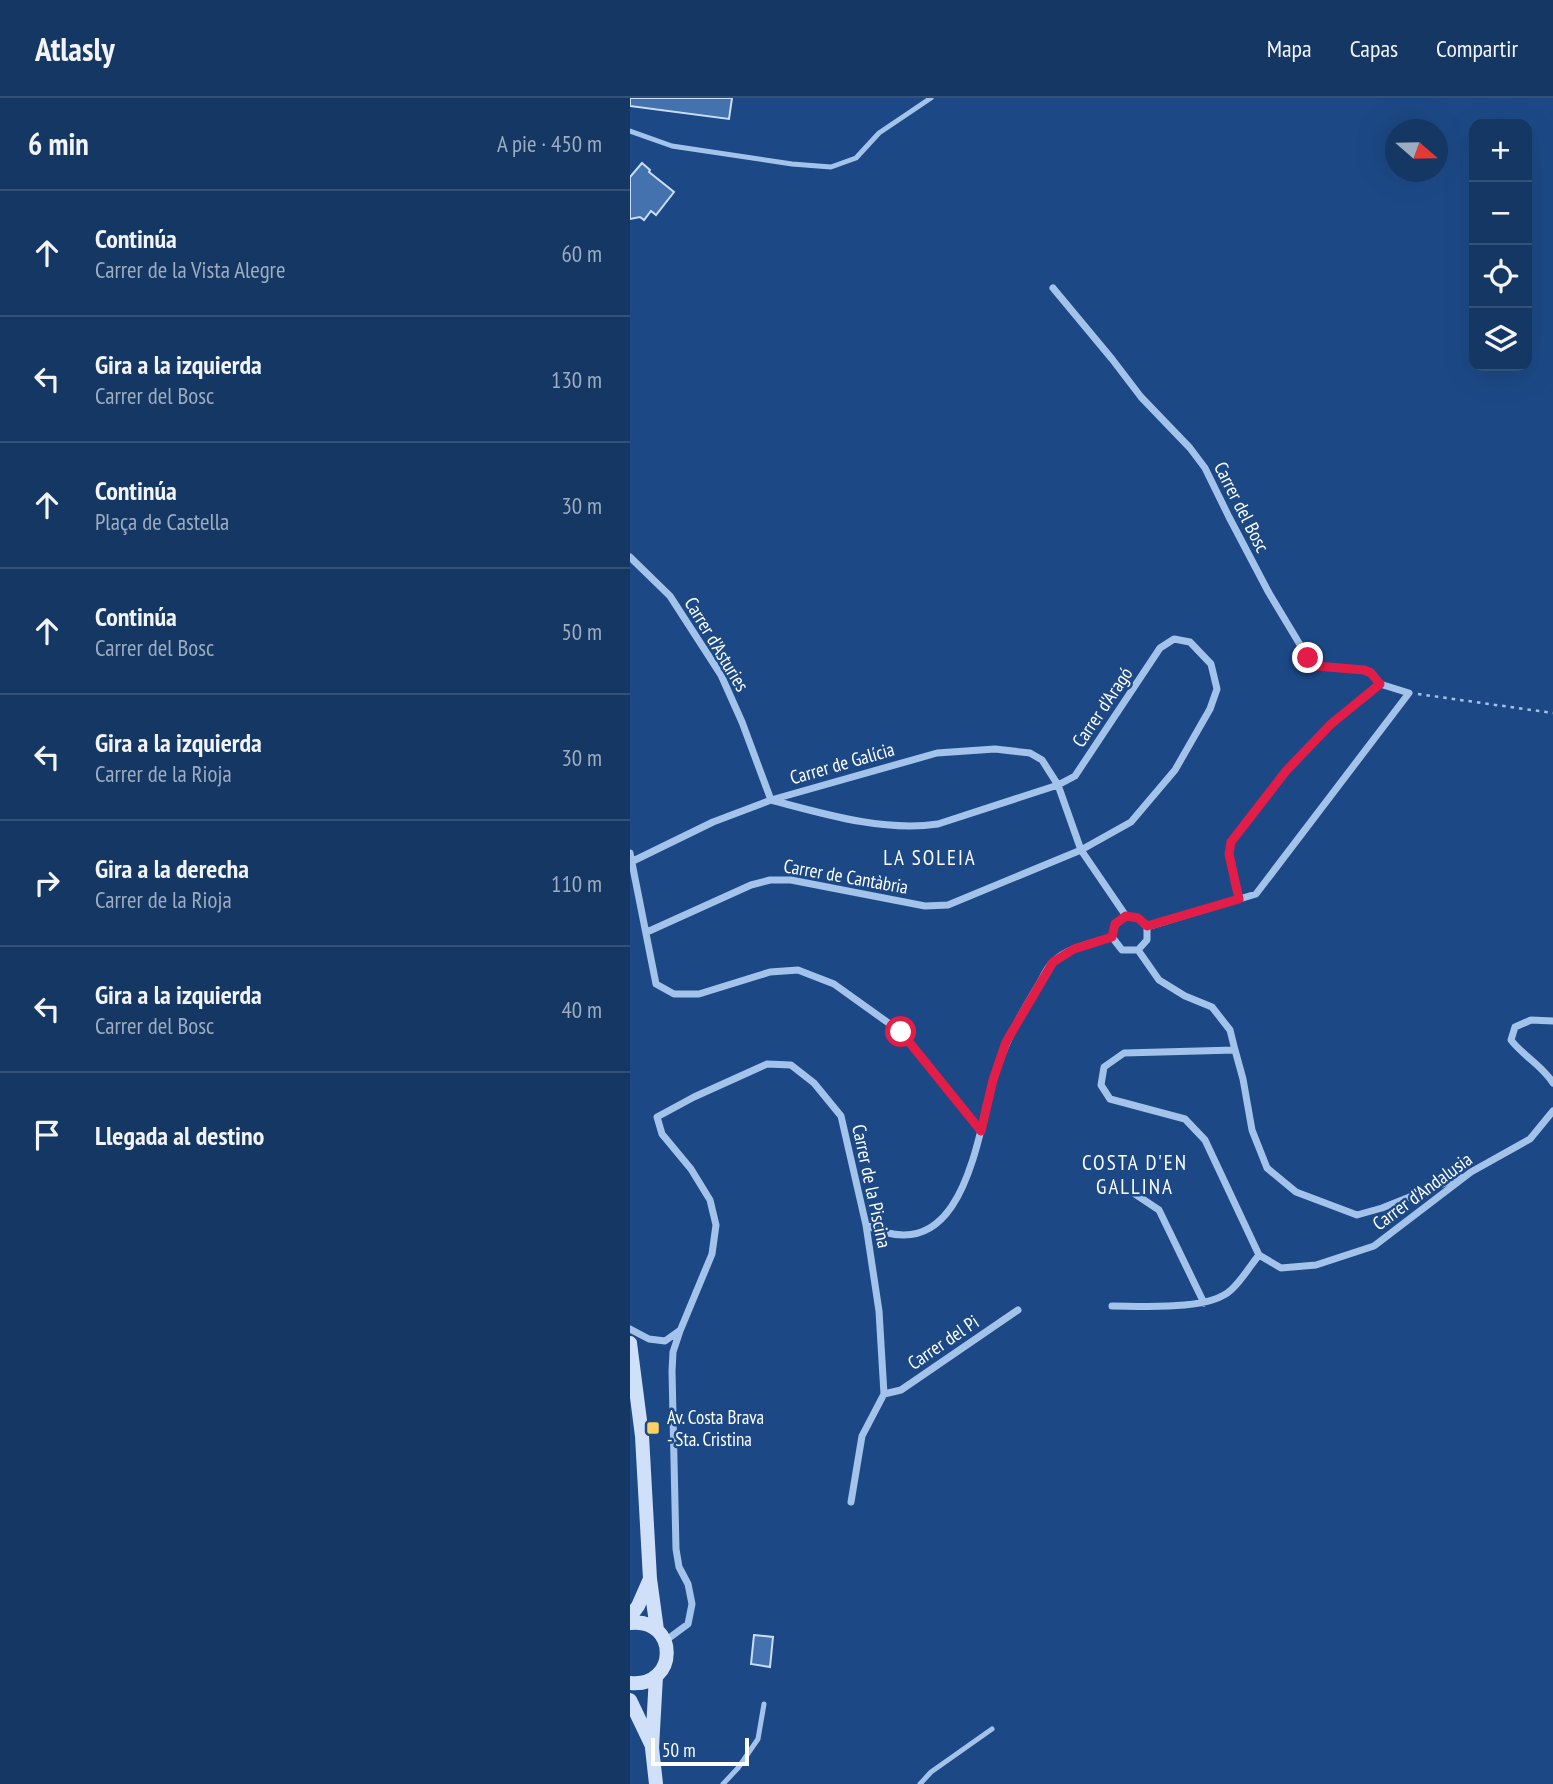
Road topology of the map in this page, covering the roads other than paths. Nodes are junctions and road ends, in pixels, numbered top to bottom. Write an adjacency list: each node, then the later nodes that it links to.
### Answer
1 (931, 98): 2 (lane)
2 (630, 131)
3 (1053, 288): 5 (street, Carrer del Bosc)
4 (630, 557): 7 (street, Carrer d'Asturies)
5 (1380, 684): 11 (street); 11 (street, Carrer del Bosc)
6 (1058, 785): 7 (street, Carrer d'Aragó); 7 (street, Carrer de Galícia); 8 (street, Carrer de Galícia); 8 (street, Carrer d'Aragó)
7 (771, 800): 10 (street, Carrer de Galícia)
8 (1081, 850): 12 (street, Carrer de Galícia); 14 (street, Carrer de Cantàbria)
9 (630, 853): 10 (street)
10 (631, 862): 14 (street)
11 (1239, 899): 13 (street)
12 (1126, 916): 13 (street); 15 (street)
13 (1147, 926): 16 (street)
14 (647, 932): 21 (street)
15 (1112, 937): 16 (street); 21 (street)
16 (1138, 950): 18 (street)
17 (1553, 1021): 19 (street)
18 (1235, 1050): 22 (street); 25 (street)
19 (1553, 1083)
20 (1553, 1111): 22 (street, Carrer d'Andalusia)
21 (981, 1131): 24 (street)
22 (1471, 1172): 25 (street, Carrer d'Andalusia)
23 (1135, 1194): 26 (street)
24 (866, 1225): 30 (street, Carrer de la Piscina); 32 (street, Carrer de la Piscina)
25 (1259, 1255): 26 (street)
26 (1204, 1303): 27 (street)
27 (1112, 1306)
28 (1018, 1310): 32 (street, Carrer del Pi)
29 (630, 1329): 30 (street)
30 (680, 1331): 37 (street, Carrer de la Piscina)
31 (630, 1343): 34 (main road)
32 (884, 1395): 33 (street)
33 (851, 1502)
34 (650, 1579): 35 (main road); 37 (main road)
35 (630, 1616)
36 (630, 1623): 37 (main road)
37 (661, 1635): 38 (main road)
38 (656, 1676): 39 (main road); 43 (main road)
39 (630, 1683)
40 (630, 1700): 43 (main road)
41 (764, 1704): 45 (lane)
42 (992, 1729): 46 (lane)
43 (652, 1748): 44 (main road)
44 (656, 1784)
45 (723, 1784)
46 (919, 1784)

